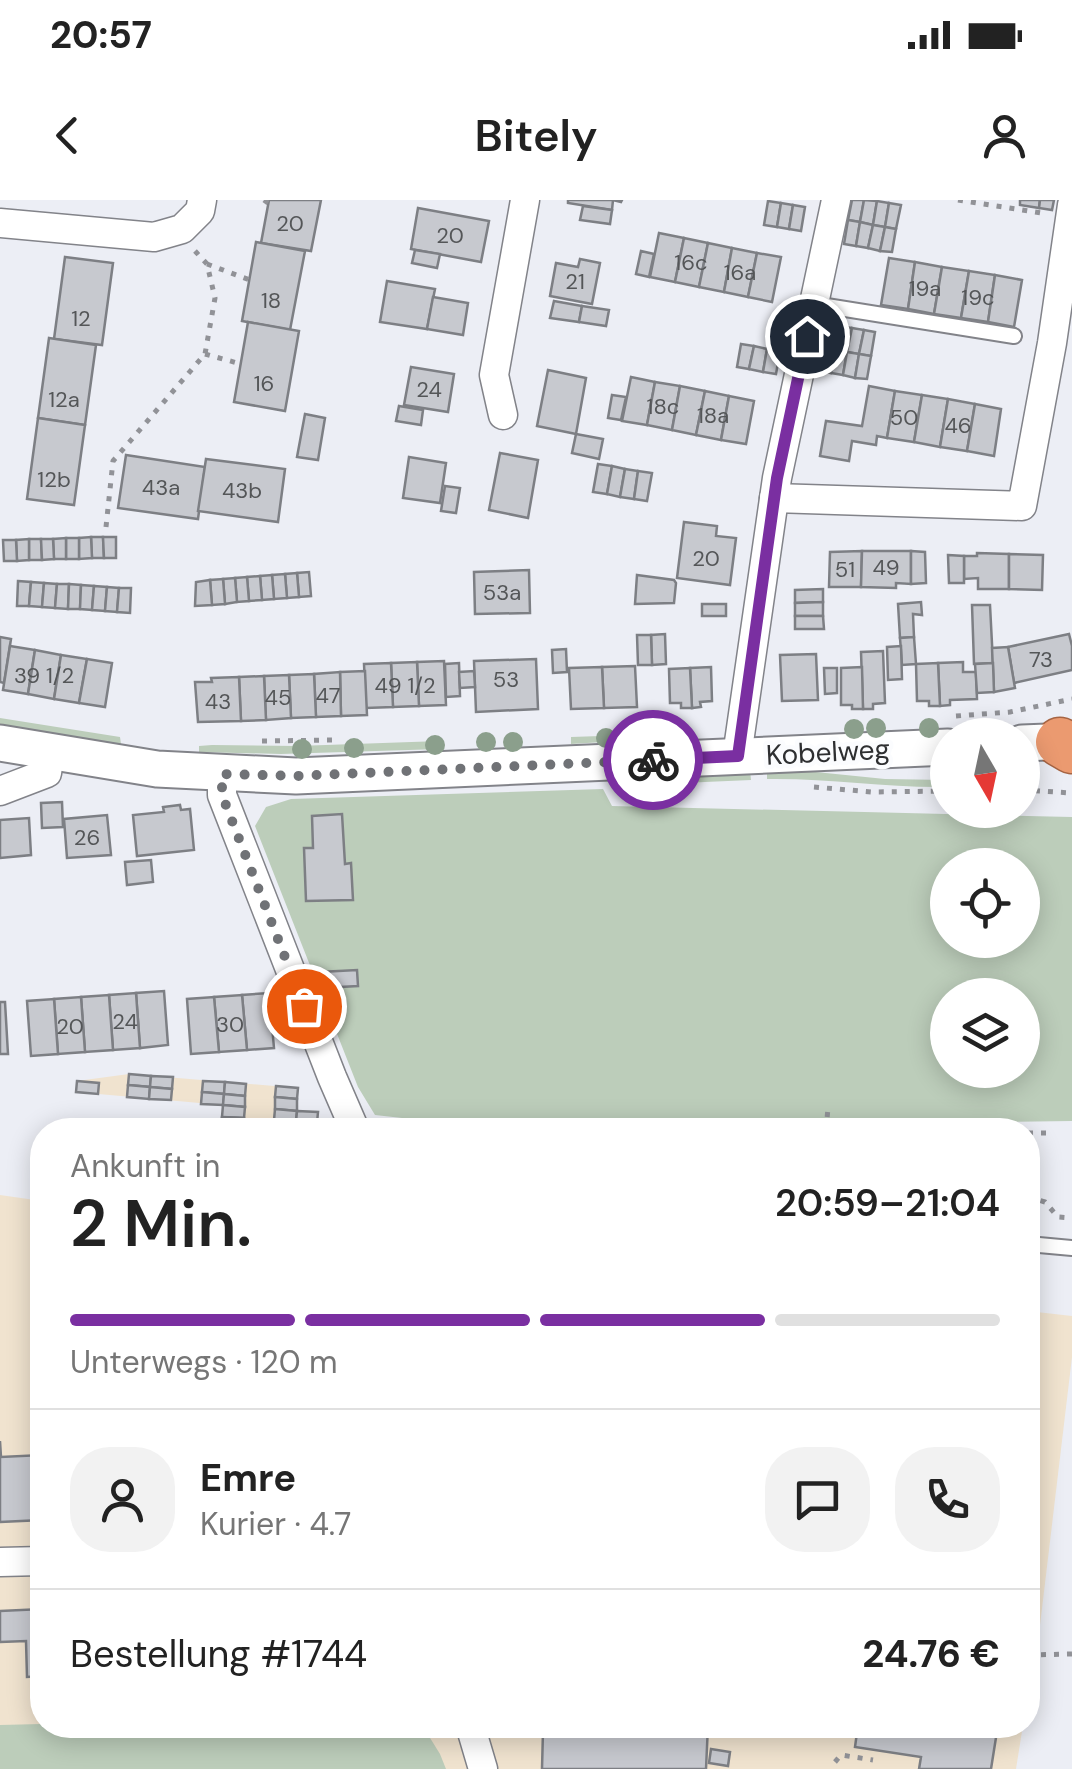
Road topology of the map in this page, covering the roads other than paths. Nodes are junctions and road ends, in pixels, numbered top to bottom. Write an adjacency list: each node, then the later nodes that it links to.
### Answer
1 (202, 200): 5 (street)
2 (525, 200): 8 (street)
3 (836, 200): 6 (street)
4 (1071, 211): 9 (street)
5 (0, 222)
6 (814, 304): 7 (lane); 9 (street)
7 (1014, 336)
8 (503, 415)
9 (774, 498): 13 (street)
10 (0, 744): 12 (street, Kobelweg)
11 (930, 747): 13 (street, Kobelweg)
12 (50, 753): 14 (street, Kobelweg); 15 (street)
13 (738, 756): 14 (street, Kobelweg)
14 (222, 774): 16 (street)
15 (0, 791)
16 (350, 1118)
17 (1040, 1245): 18 (lane)
18 (1070, 1247)
19 (30, 1561): 20 (street)
20 (0, 1562)
21 (474, 1738): 22 (street)
22 (483, 1769)

